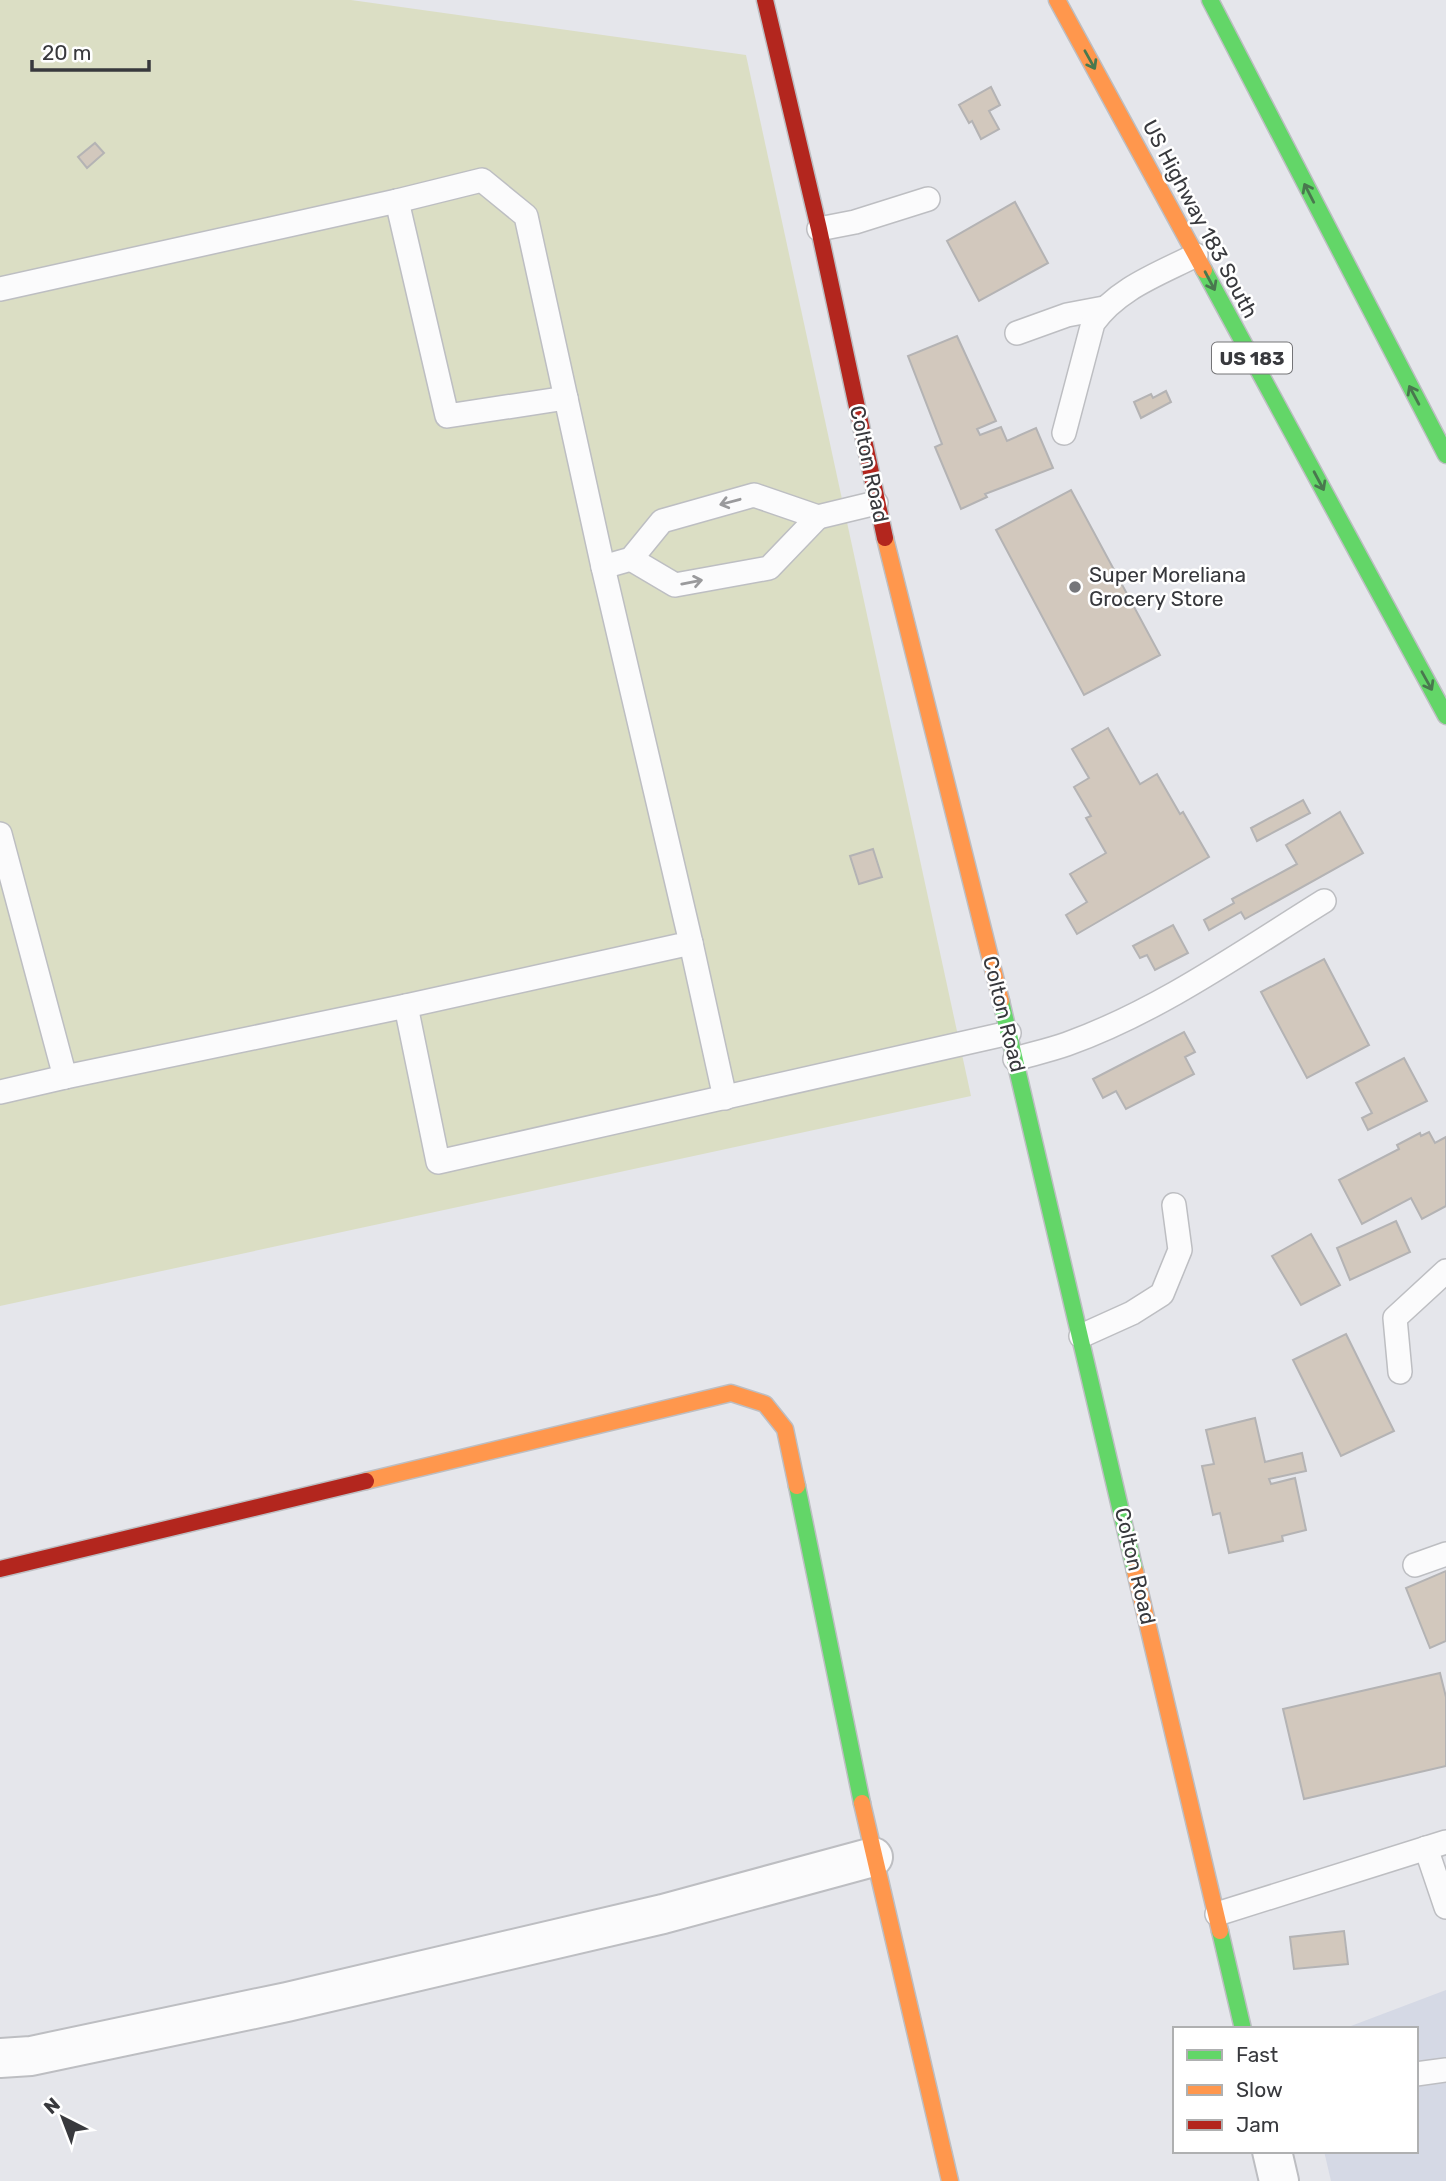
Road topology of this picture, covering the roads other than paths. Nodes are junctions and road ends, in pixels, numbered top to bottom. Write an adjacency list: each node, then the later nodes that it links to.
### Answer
1 (765, 0): 6 (main road, Colton Road)
2 (1058, 0): 7 (main road, US Highway 183 South / US 183, one-way to 7)
3 (1210, 0): 13 (main road, one-way to 3)
4 (928, 198): 6 (lane)
5 (397, 201): 8 (lane); 11 (lane); 11 (lane)
6 (819, 229): 14 (main road, Colton Road)
7 (1196, 255): 9 (lane); 18 (main road, US Highway 183 South / US 183, one-way to 18)
8 (0, 289)
9 (1104, 308): 10 (lane); 12 (lane)
10 (1017, 333)
11 (566, 398): 17 (lane)
12 (1064, 433)
13 (1446, 455)
14 (876, 503): 15 (lane); 23 (main road, Colton Road)
15 (818, 517): 16 (lane, one-way to 16); 16 (lane, one-way to 15)
16 (631, 559): 17 (lane)
17 (603, 567): 21 (lane)
18 (1446, 716)
19 (0, 834): 25 (lane)
20 (1325, 901): 24 (lane)
21 (691, 943): 22 (lane); 27 (lane)
22 (406, 1006): 25 (lane); 27 (lane)
23 (1009, 1033): 24 (main road, Colton Road); 27 (lane)
24 (1015, 1059): 30 (main road, Colton Road)
25 (65, 1077): 26 (lane)
26 (0, 1092)
27 (724, 1098)
28 (1174, 1205): 30 (lane)
29 (1446, 1271): 31 (lane)
30 (1081, 1336): 38 (main road, Colton Road)
31 (1400, 1372)
32 (1446, 1554): 33 (lane)
33 (1415, 1565)
34 (0, 1569): 36 (main road)
35 (1436, 1845): 37 (lane); 38 (lane)
36 (873, 1857): 40 (street); 44 (main road)
37 (1446, 1907)
38 (1217, 1914): 39 (main road, Colton Road)
39 (1243, 2027)
40 (0, 2058)
41 (1446, 2070): 42 (lane)
42 (1418, 2074)
43 (1272, 2153): 45 (street)
44 (950, 2181)
45 (1279, 2181)

